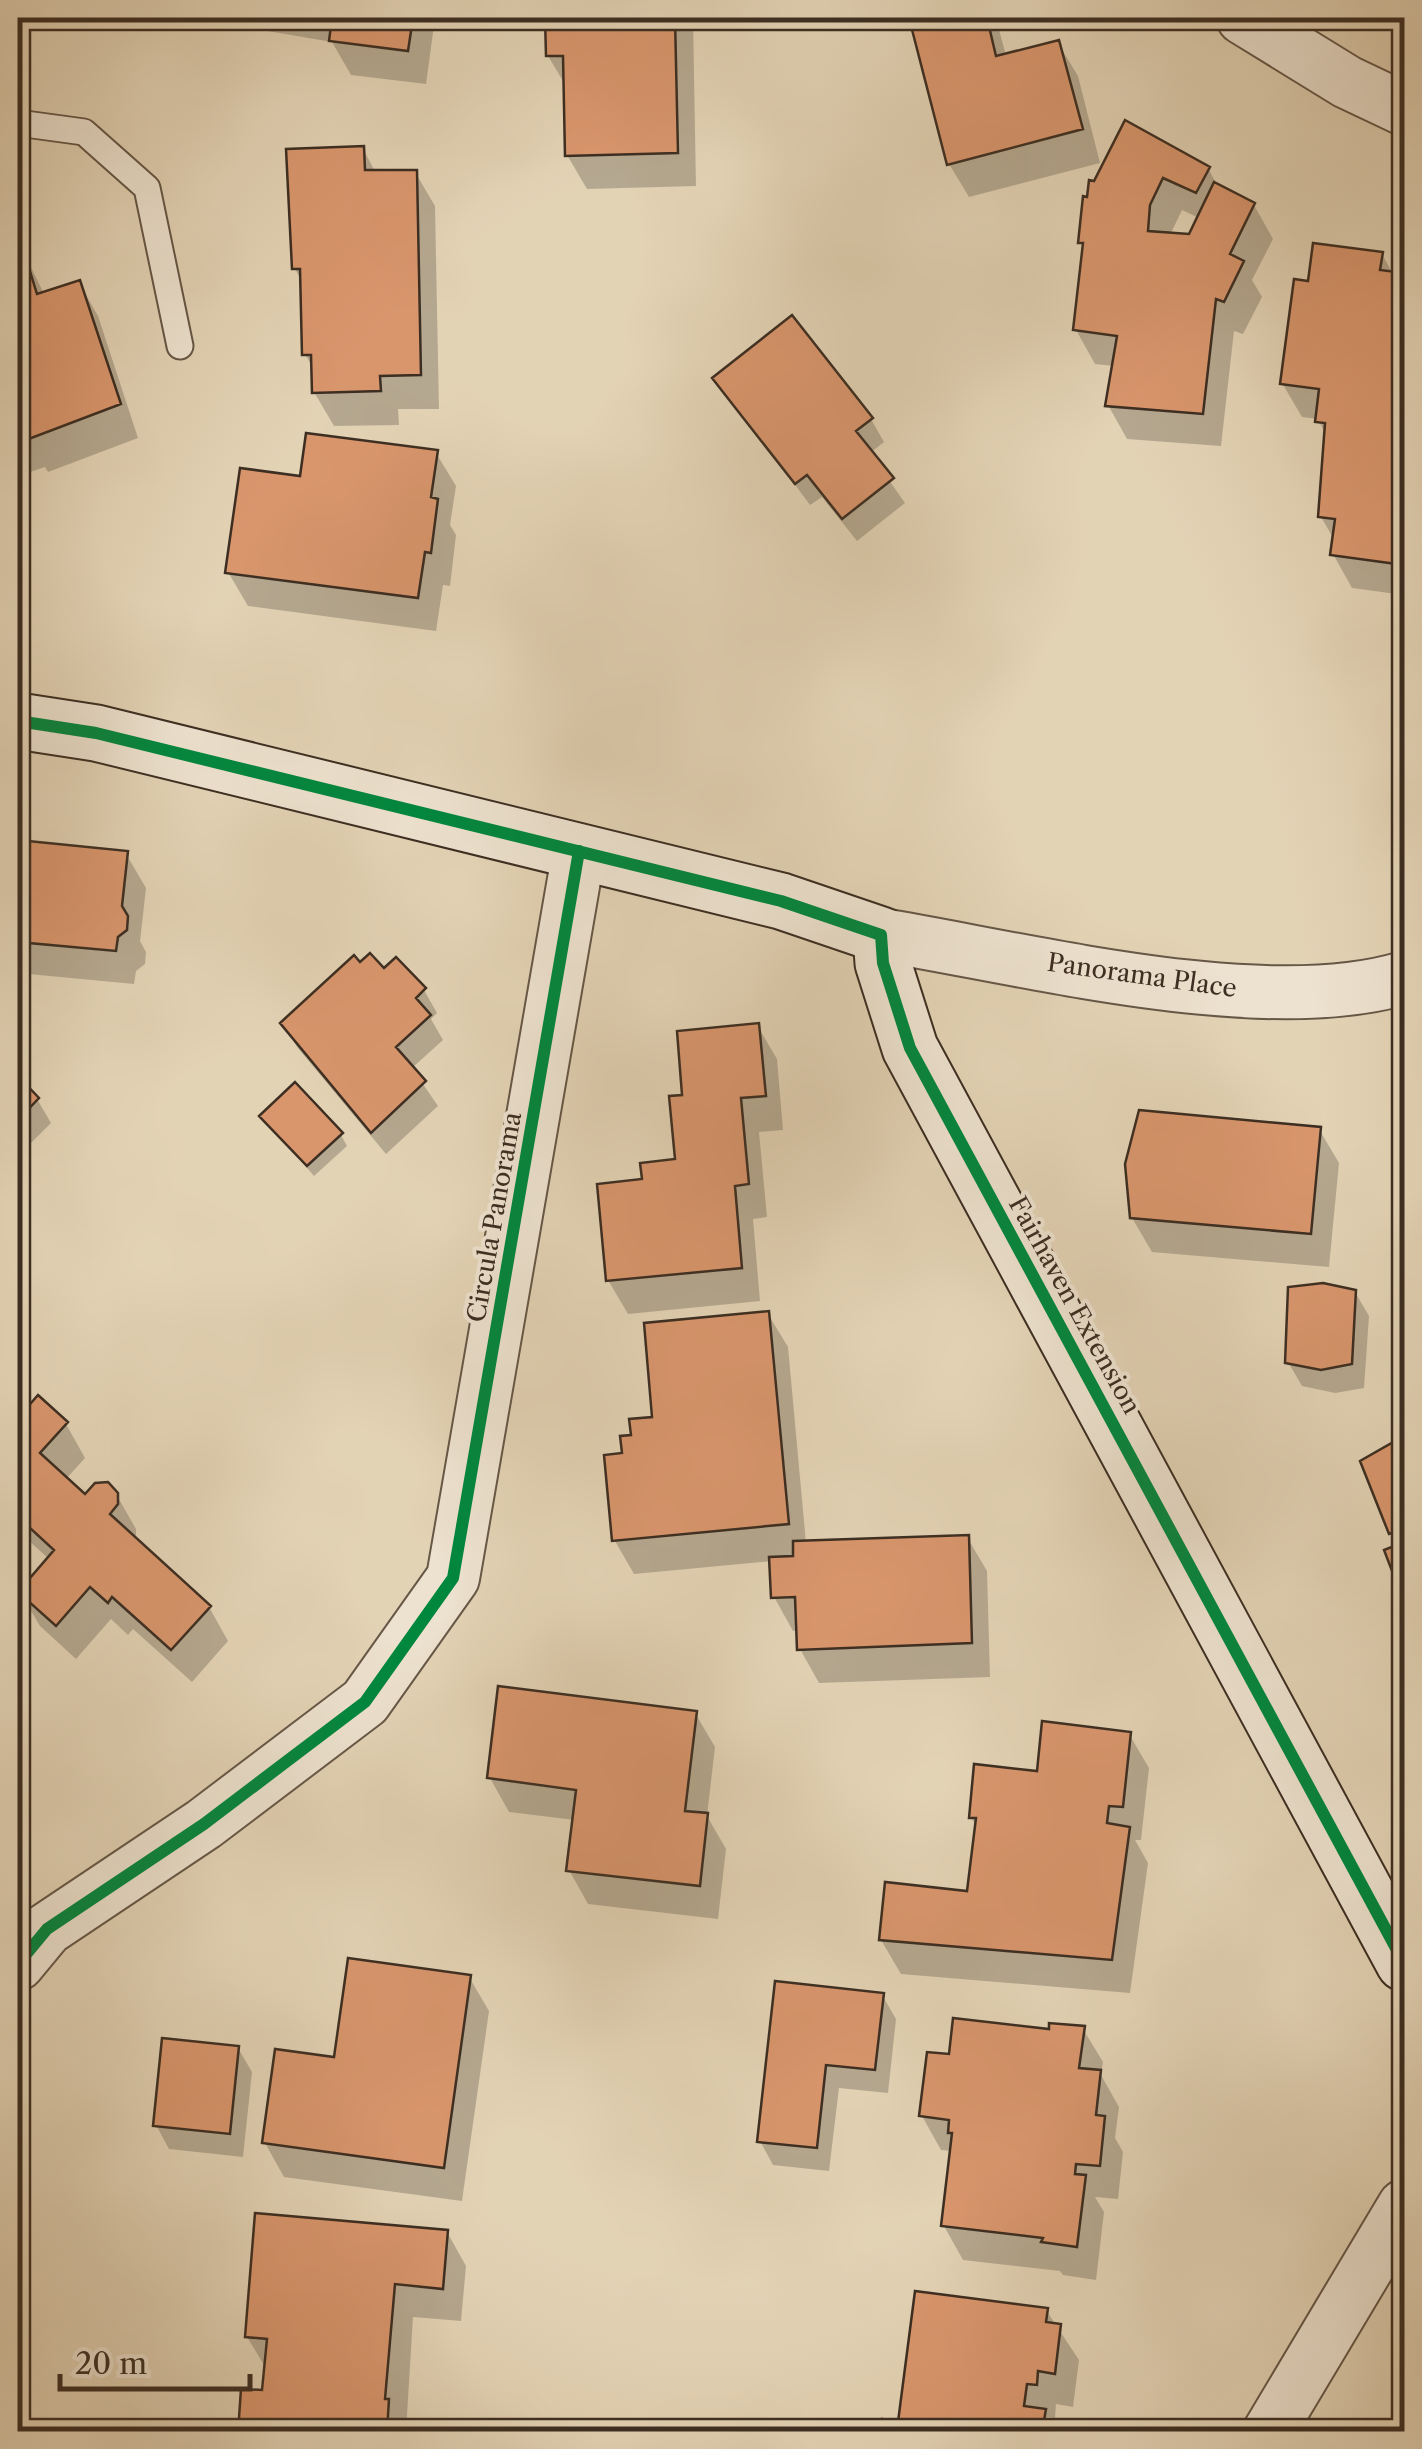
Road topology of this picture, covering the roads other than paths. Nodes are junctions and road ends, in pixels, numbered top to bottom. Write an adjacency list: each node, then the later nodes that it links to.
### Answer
1 (1243, 18): 2 (street)
2 (1404, 110)
3 (18, 122): 4 (lane)
4 (180, 346)
5 (18, 720): 6 (street)
6 (579, 851): 7 (street); 10 (street, Circula Panorama)
7 (881, 935): 8 (street, Panorama Place); 9 (street, Fairhaven Extension)
8 (1404, 978)
9 (1404, 1962)
10 (18, 1964)
11 (1404, 2206): 12 (street)
12 (1268, 2432)

